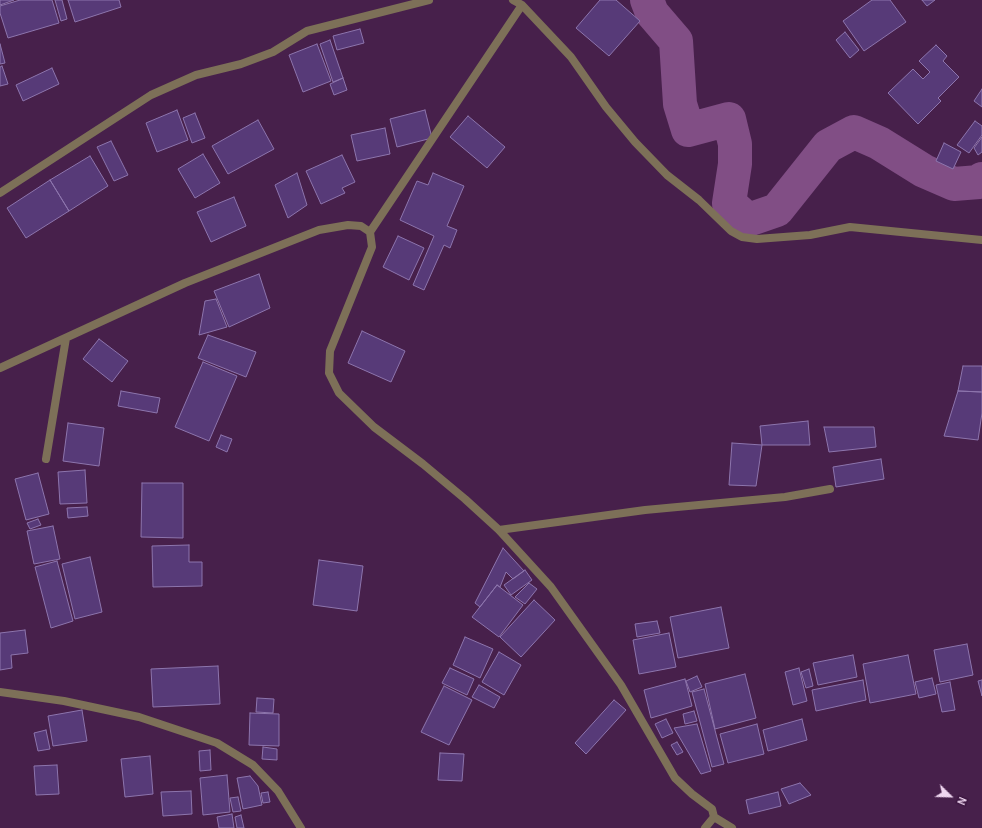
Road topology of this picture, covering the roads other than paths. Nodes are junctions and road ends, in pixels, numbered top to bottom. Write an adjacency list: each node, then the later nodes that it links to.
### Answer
1 (429, 0): 4 (street)
2 (513, 0): 3 (street)
3 (522, 5): 5 (street); 6 (street)
4 (0, 193)
5 (370, 232): 7 (street); 11 (street)
6 (982, 240)
7 (66, 338): 8 (street); 9 (street)
8 (0, 368)
9 (46, 459)
10 (830, 489): 11 (street)
11 (499, 530): 13 (street)
12 (0, 692): 14 (street)
13 (714, 817): 15 (street); 16 (street)
14 (301, 828)
15 (705, 828)
16 (732, 828)

